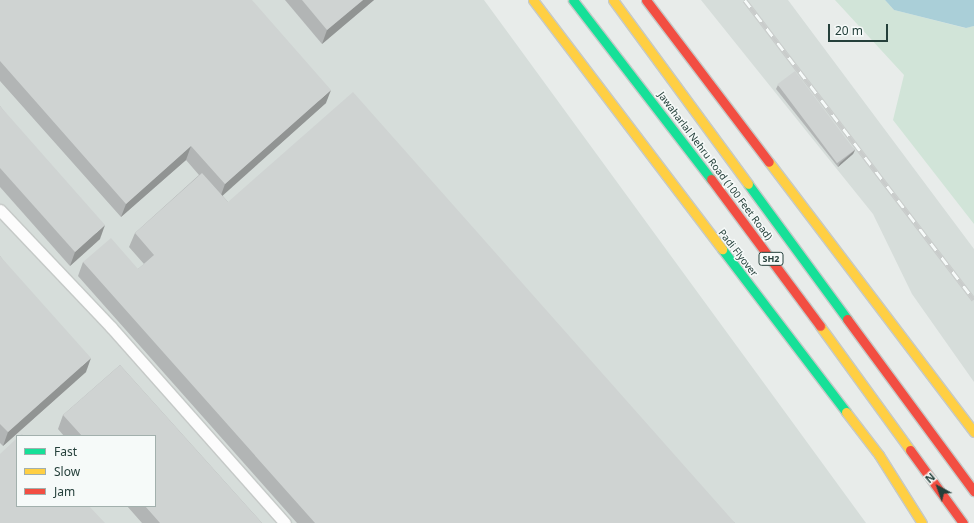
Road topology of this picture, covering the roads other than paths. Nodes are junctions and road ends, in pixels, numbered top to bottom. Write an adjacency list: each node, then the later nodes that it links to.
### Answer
1 (533, 0): 9 (main road, Padi Flyover)
2 (573, 0): 10 (main road, Jawaharlal Nehru Road (100 Feet Road) / SH2)
3 (612, 0): 7 (main road, Jawaharlal Nehru Road (100 Feet Road) / SH2)
4 (646, 0): 6 (main road)
5 (0, 210): 8 (lane)
6 (974, 432)
7 (974, 491)
8 (285, 523)
9 (922, 523)
10 (963, 523)

